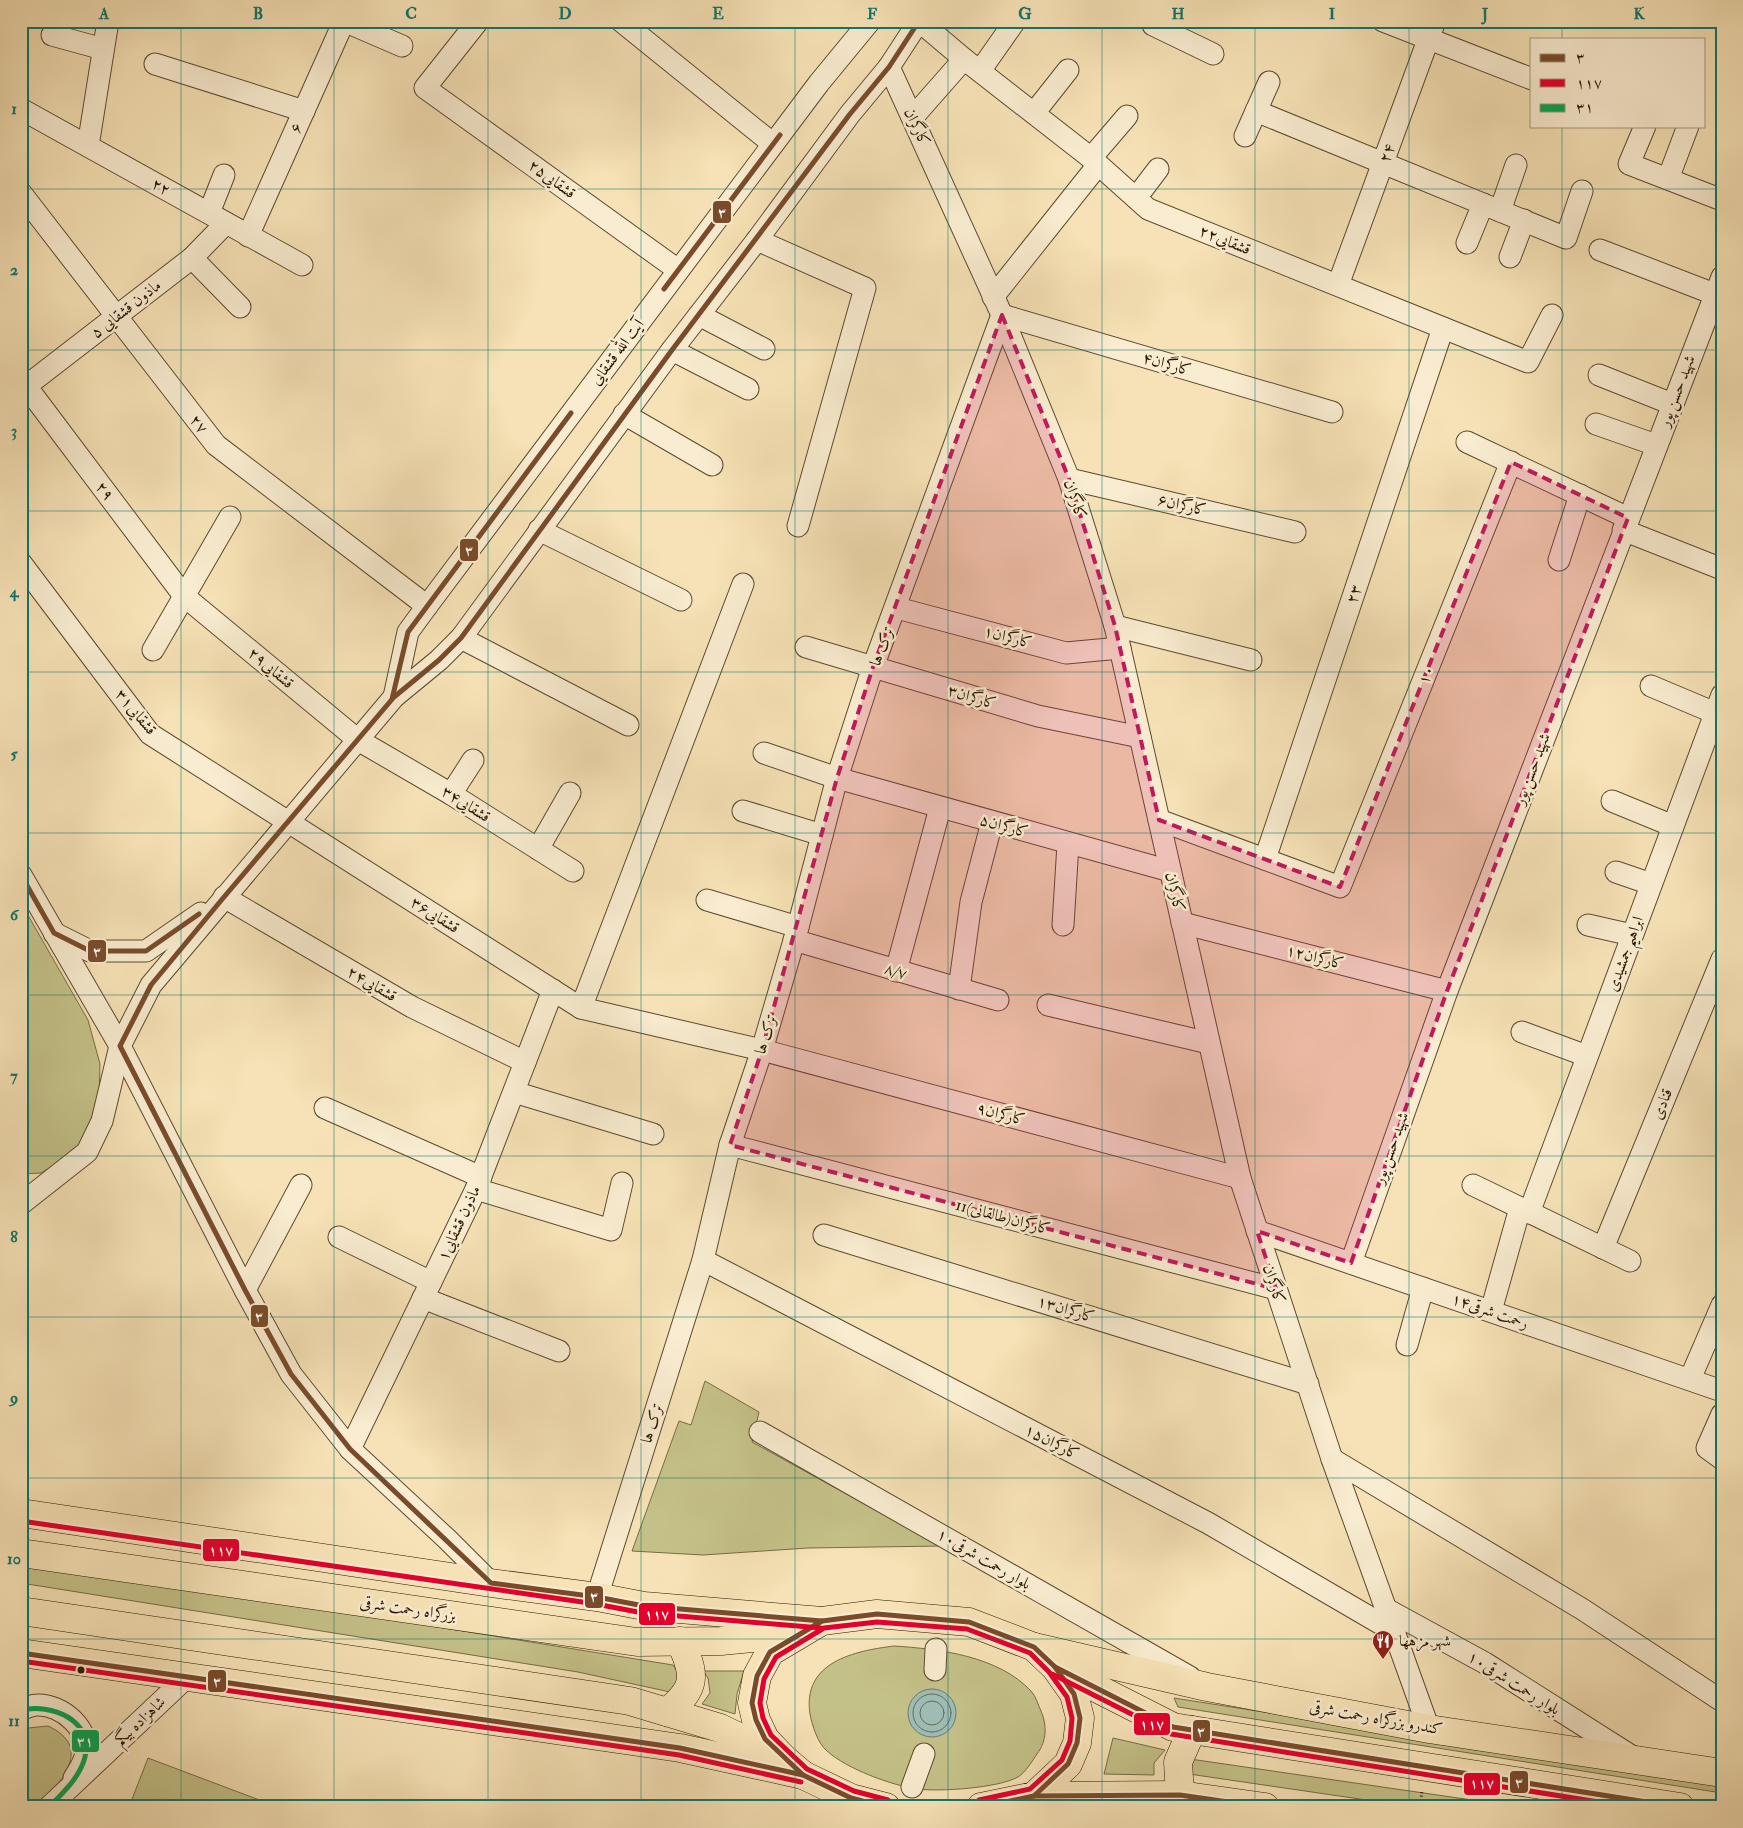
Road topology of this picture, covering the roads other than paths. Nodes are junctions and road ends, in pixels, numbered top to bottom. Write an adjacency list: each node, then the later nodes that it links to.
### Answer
1 (108, 21): 13 (street)
2 (344, 21): 12 (street); 22 (street, ۶)
3 (478, 21): 52 (street, قشقایی۲۵)
4 (621, 21): 30 (street)
5 (870, 21): 30 (street, آیت الله قشقایی)
6 (919, 21): 16 (street, ۲۲قشقایی); 17 (street, آیت الله قشقایی)
7 (1015, 21): 16 (street)
8 (1383, 21): 10 (street)
9 (1154, 23): 14 (street)
10 (1432, 30): 19 (street); 33 (street, ۲۴)
11 (52, 35): 13 (street)
12 (402, 46)
13 (103, 49): 31 (street)
14 (1213, 54)
15 (154, 64): 22 (street)
16 (972, 65): 24 (street, ۲۲قشقایی); 26 (street)
17 (889, 67): 26 (street, کارگران); 46 (street, آیت الله قشقایی)
18 (1068, 70): 24 (street)
19 (1530, 78)
20 (1269, 82): 23 (street)
21 (21, 109): 31 (street, ۲۲)
22 (304, 111): 45 (street, ۶)
23 (1256, 111): 29 (street); 33 (street)
24 (1034, 113): 32 (street, ۲۲قشقایی)
25 (1127, 116): 32 (street, ترک ها)
26 (913, 117): 55 (street, کارگران)
27 (1644, 128): 37 (street)
28 (1687, 128): 37 (street)
29 (1245, 136)
30 (773, 144): 52 (street, آیت الله قشقایی)
31 (88, 146): 43 (street, ۲۲)
32 (1094, 161): 40 (street, ۲۲قشقایی); 55 (street, ترک ها)
33 (1383, 163): 42 (street); 53 (street, ۲۴)
34 (1516, 165): 42 (street)
35 (1158, 168): 40 (street)
36 (224, 175): 43 (street)
37 (1668, 179): 41 (street)
38 (1582, 191): 44 (street)
39 (21, 193): 58 (street, ۲۷)
40 (1136, 198): 53 (street, ۲۲قشقایی)
41 (1722, 200)
42 (1491, 207): 44 (street); 47 (street)
43 (217, 218): 45 (street, ۲۲); 50 (street, ماذون قشقایی ۵)
44 (1524, 220): 49 (street)
45 (248, 236): 51 (street, ۲۲)
46 (757, 240): 59 (street, آیت الله قشقایی); 78 (street)
47 (1467, 243)
48 (1600, 250): 54 (street)
49 (1510, 257)
50 (192, 258): 56 (street); 58 (street, ماذون قشقایی ۵)
51 (302, 265)
52 (678, 270): 87 (street, آیت الله قشقایی)
53 (1338, 285): 60 (street, ۲۲قشقایی)
54 (1719, 289): 66 (street, شهید حسن پور)
55 (998, 306): 67 (street, کارگران۴); 74 (street, کارگران); 88 (street, ترک ها)
56 (240, 307)
57 (1552, 315): 60 (street, ۲۲قشقایی)
58 (116, 316): 64 (street, ماذون قشقایی ۵); 87 (street, ۲۷)
59 (699, 316): 61 (street); 62 (street, آیت الله قشقایی)
60 (1443, 328): 117 (street, ۲۳)
61 (764, 349)
62 (672, 350): 65 (street); 68 (street, آیت الله قشقایی)
63 (1598, 375): 66 (street)
64 (25, 381): 85 (street, ۲۹)
65 (748, 389)
66 (1672, 404): 71 (street, شهید حسن پور)
67 (1332, 412)
68 (624, 414): 73 (street); 79 (street, آیت الله قشقایی)
69 (1596, 424): 71 (street)
70 (1467, 442): 72 (street)
71 (1656, 445): 77 (street, شهید حسن پور)
72 (1511, 462): 75 (street); 117 (street, ۱۰)
73 (712, 465)
74 (1069, 479): 80 (street, ۶کارگران); 89 (street, کارگران)
75 (1580, 495): 77 (street); 81 (street)
76 (230, 516): 85 (street)
77 (1626, 524): 83 (street); 135 (street, شهید حسن پور)
78 (798, 526)
79 (539, 530): 86 (street); 90 (street, آیت الله قشقایی)
80 (1295, 532)
81 (1559, 560)
82 (21, 563): 111 (street, ۳۱قشقایی)
83 (1722, 569)
84 (743, 584): 138 (street)
85 (184, 596): 93 (street); 101 (street, قشقایی۲۹)
86 (681, 600)
87 (426, 606): 97 (street, آیت الله قشقایی)
88 (897, 608): 92 (street, ۱کارگران); 95 (street, ترک ها)
89 (1115, 626): 92 (street, کارگران); 94 (street)
90 (461, 638): 97 (street, آیت الله قشقایی); 99 (street)
91 (806, 647): 95 (street, کارگران۳)
92 (1120, 648): 100 (street, کارگران)
93 (153, 650)
94 (1251, 660)
95 (873, 667): 100 (street, کارگران۳); 104 (street, ترک ها)
96 (1651, 686): 98 (street)
97 (394, 697): 101 (street, آیت الله قشقایی)
98 (1718, 704): 113 (street, ابراهیم جمشیدی)
99 (628, 725)
100 (1140, 736): 110 (street, کارگران)
101 (358, 740): 106 (street, قشقایی۳۴); 111 (street, آیت الله قشقایی)
102 (764, 753): 104 (street, کارگران۵)
103 (473, 760): 106 (street)
104 (837, 778): 108 (street, کارگران۵); 114 (street, ترک ها)
105 (570, 793): 116 (street)
106 (451, 794): 116 (street, قشقایی۳۴)
107 (1612, 801): 113 (street)
108 (940, 808): 112 (street, کارگران۵); 132 (street)
109 (743, 810): 114 (street)
110 (1159, 820): 117 (street); 119 (street, کارگران)
111 (289, 821): 123 (street, آیت الله قشقایی); 134 (street, قشقایی۳۶)
112 (992, 822): 115 (street, کارگران۵); 133 (street)
113 (1673, 826): 122 (street, ابراهیم جمشیدی)
114 (822, 835): 129 (street, ترک ها)
115 (1068, 844): 119 (street, کارگران۵); 126 (street)
116 (538, 849): 118 (street, قشقایی۳۴)
117 (1266, 860)
118 (573, 871)
119 (1170, 871): 125 (street, کارگران)
120 (1616, 872): 122 (street)
121 (21, 875): 128 (street)
122 (1651, 884): 130 (street, ابراهیم جمشیدی)
123 (224, 897): 128 (street); 141 (street); 144 (street, قشقایی۲۴)
124 (707, 900): 129 (street, ۸/۷)
125 (1182, 923): 135 (street, ۱۲کارگران); 140 (street, کارگران)
126 (1063, 924)
127 (1588, 925): 130 (street)
128 (54, 933): 141 (street)
129 (796, 933): 132 (street, ۸/۷); 142 (street, ترک ها)
130 (1632, 935): 143 (street, ابراهیم جمشیدی)
131 (1722, 959): 160 (street, قنادی)
132 (896, 971): 133 (street, ۸/۷)
133 (958, 989): 136 (street, ۸/۷)
134 (553, 990): 138 (street, قشقایی۳۶); 144 (street, ماذون قشقایی۱)
135 (1447, 991): 163 (street, شهید حسن پور)
136 (998, 1000)
137 (1048, 1005): 140 (street)
138 (581, 1008): 142 (street, کارگران۹)
139 (1522, 1032): 143 (street)
140 (1209, 1043): 149 (street, کارگران)
141 (120, 1046): 154 (street); 166 (street)
142 (762, 1050): 148 (street, ترک ها); 149 (street, کارگران۹)
143 (1587, 1056): 156 (street, ابراهیم جمشیدی)
144 (526, 1062): 145 (street, ماذون قشقایی۱)
145 (514, 1092): 147 (street); 150 (street, ماذون قشقایی۱)
146 (325, 1108): 150 (street)
147 (653, 1134)
148 (730, 1145): 161 (street, ترک ها); 165 (street, 11کارگران(طالقانی))
149 (1240, 1178): 157 (street, کارگران)
150 (478, 1183): 151 (street); 167 (street, ماذون قشقایی۱)
151 (622, 1183)
152 (1473, 1185): 156 (street)
153 (301, 1186): 166 (street)
154 (32, 1187): 155 (street)
155 (21, 1204)
156 (1524, 1211): 160 (street); 169 (street, ابراهیم جمشیدی)
157 (1257, 1231): 163 (street, ۱۴رحمت شرقی); 165 (street, کارگران)
158 (824, 1235): 173 (street, کارگران۱۳)
159 (339, 1237): 167 (street)
160 (1603, 1248): 162 (street)
161 (703, 1260): 183 (street, ترک ها); 187 (street, ۱۵کارگران)
162 (1630, 1261)
163 (1350, 1263): 164 (street, ۱۴رحمت شرقی)
164 (1423, 1288): 169 (street, ۱۴رحمت شرقی); 170 (street)
165 (1276, 1289): 173 (street, کارگران)
166 (246, 1290): 177 (street)
167 (427, 1290): 171 (street); 177 (street, ماذون قشقایی۱)
168 (1722, 1305): 172 (street)
169 (1491, 1311): 172 (street, ۱۴رحمت شرقی)
170 (1407, 1345)
171 (560, 1351)
172 (1690, 1379): 174 (street, ۱۴رحمت شرقی)
173 (1308, 1384): 178 (street, کارگران)
174 (1722, 1391)
175 (1722, 1414): 179 (street)
176 (760, 1432): 194 (street, ۱۰بلوار رحمت شرقی)
177 (350, 1449): 182 (street)
178 (1332, 1459): 184 (street, کارگران); 195 (street)
179 (1722, 1459)
180 (21, 1514): 182 (main road)
181 (21, 1553): 189 (main road, بزرگراه رحمت شرقی)
182 (491, 1584): 183 (main road)
183 (598, 1597): 186 (main road)
184 (1388, 1610): 187 (street, کارگران); 202 (street, بلوار رحمت شرقی۱۰)
185 (21, 1611): 198 (main road)
186 (822, 1621): 188 (main road); 190 (main road)
187 (1395, 1632): 199 (street, کارگران)
188 (797, 1634): 189 (main road, بزرگراه رحمت شرقی); 203 (main road)
189 (680, 1641): 198 (main road)
190 (1034, 1647): 192 (main road); 194 (main road, کندرو بزرگراه رحمت شرقی)
191 (21, 1653): 193 (main road)
192 (1054, 1667): 200 (main road); 207 (main road)
193 (187, 1677): 203 (main road); 205 (street, شاهزاده بیگم)
194 (1207, 1687): 199 (main road, کندرو بزرگراه رحمت شرقی)
195 (1722, 1701)
196 (21, 1702): 197 (street)
197 (21, 1709): 205 (street)
198 (667, 1712): 203 (main road)
199 (1429, 1728): 202 (main road, کندرو بزرگراه رحمت شرقی)
200 (1192, 1730): 208 (main road); 213 (main road)
201 (924, 1754): 206 (street)
202 (1638, 1760): 204 (main road, کندرو بزرگراه رحمت شرقی)
203 (793, 1766): 210 (main road)
204 (1722, 1773)
205 (69, 1787): 209 (street, شاهزاده بیگم)
206 (912, 1787)
207 (1030, 1801): 208 (main road); 211 (main road)
208 (1179, 1803): 212 (main road)
209 (49, 1807)
210 (886, 1807)
211 (981, 1807)
212 (1265, 1807)
213 (1680, 1807)

